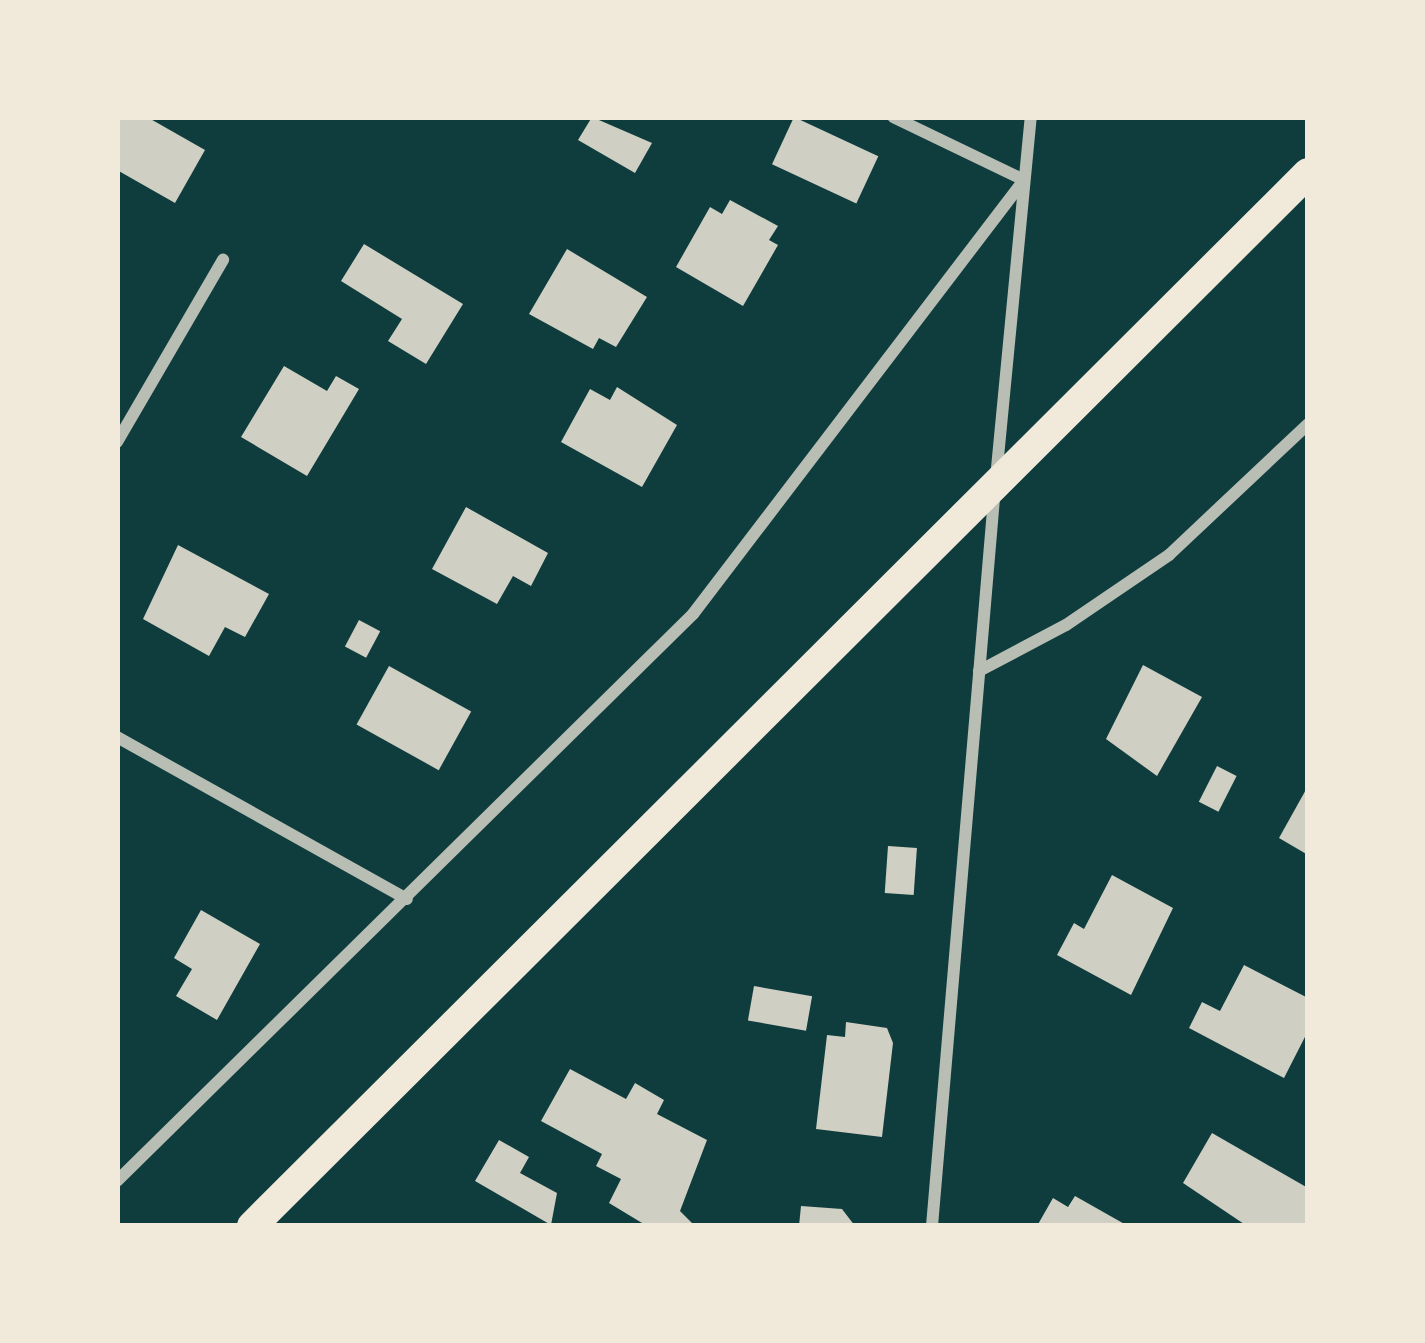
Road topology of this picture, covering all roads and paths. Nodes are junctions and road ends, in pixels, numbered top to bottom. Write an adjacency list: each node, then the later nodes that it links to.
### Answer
1 (893, 117): 4 (street)
2 (1031, 117): 4 (street)
3 (1308, 173): 12 (main road)
4 (1024, 180): 8 (street); 10 (street)
5 (223, 260): 7 (street)
6 (1308, 424): 8 (street)
7 (117, 442)
8 (979, 671): 13 (street)
9 (117, 737): 10 (street)
10 (407, 899): 11 (street)
11 (117, 1181)
12 (252, 1226)
13 (932, 1226)

